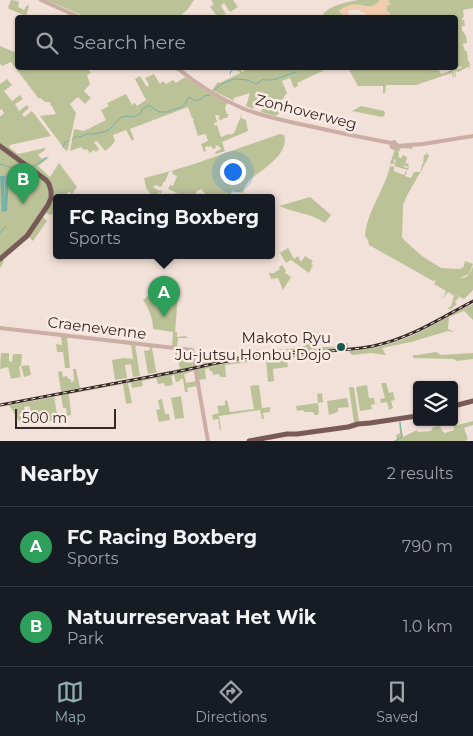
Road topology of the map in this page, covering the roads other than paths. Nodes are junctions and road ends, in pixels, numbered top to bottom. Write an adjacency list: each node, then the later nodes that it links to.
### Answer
1 (41, 0): 2 (street)
2 (74, 15)
3 (179, 70): 4 (street, Zonhoverweg)
4 (473, 136)
5 (0, 146): 6 (main road)
6 (0, 259)
7 (0, 328): 11 (street, Craenevenne)
8 (473, 402): 9 (main road)
9 (458, 405)
10 (413, 417): 12 (main road)
11 (207, 441)
12 (248, 441)

